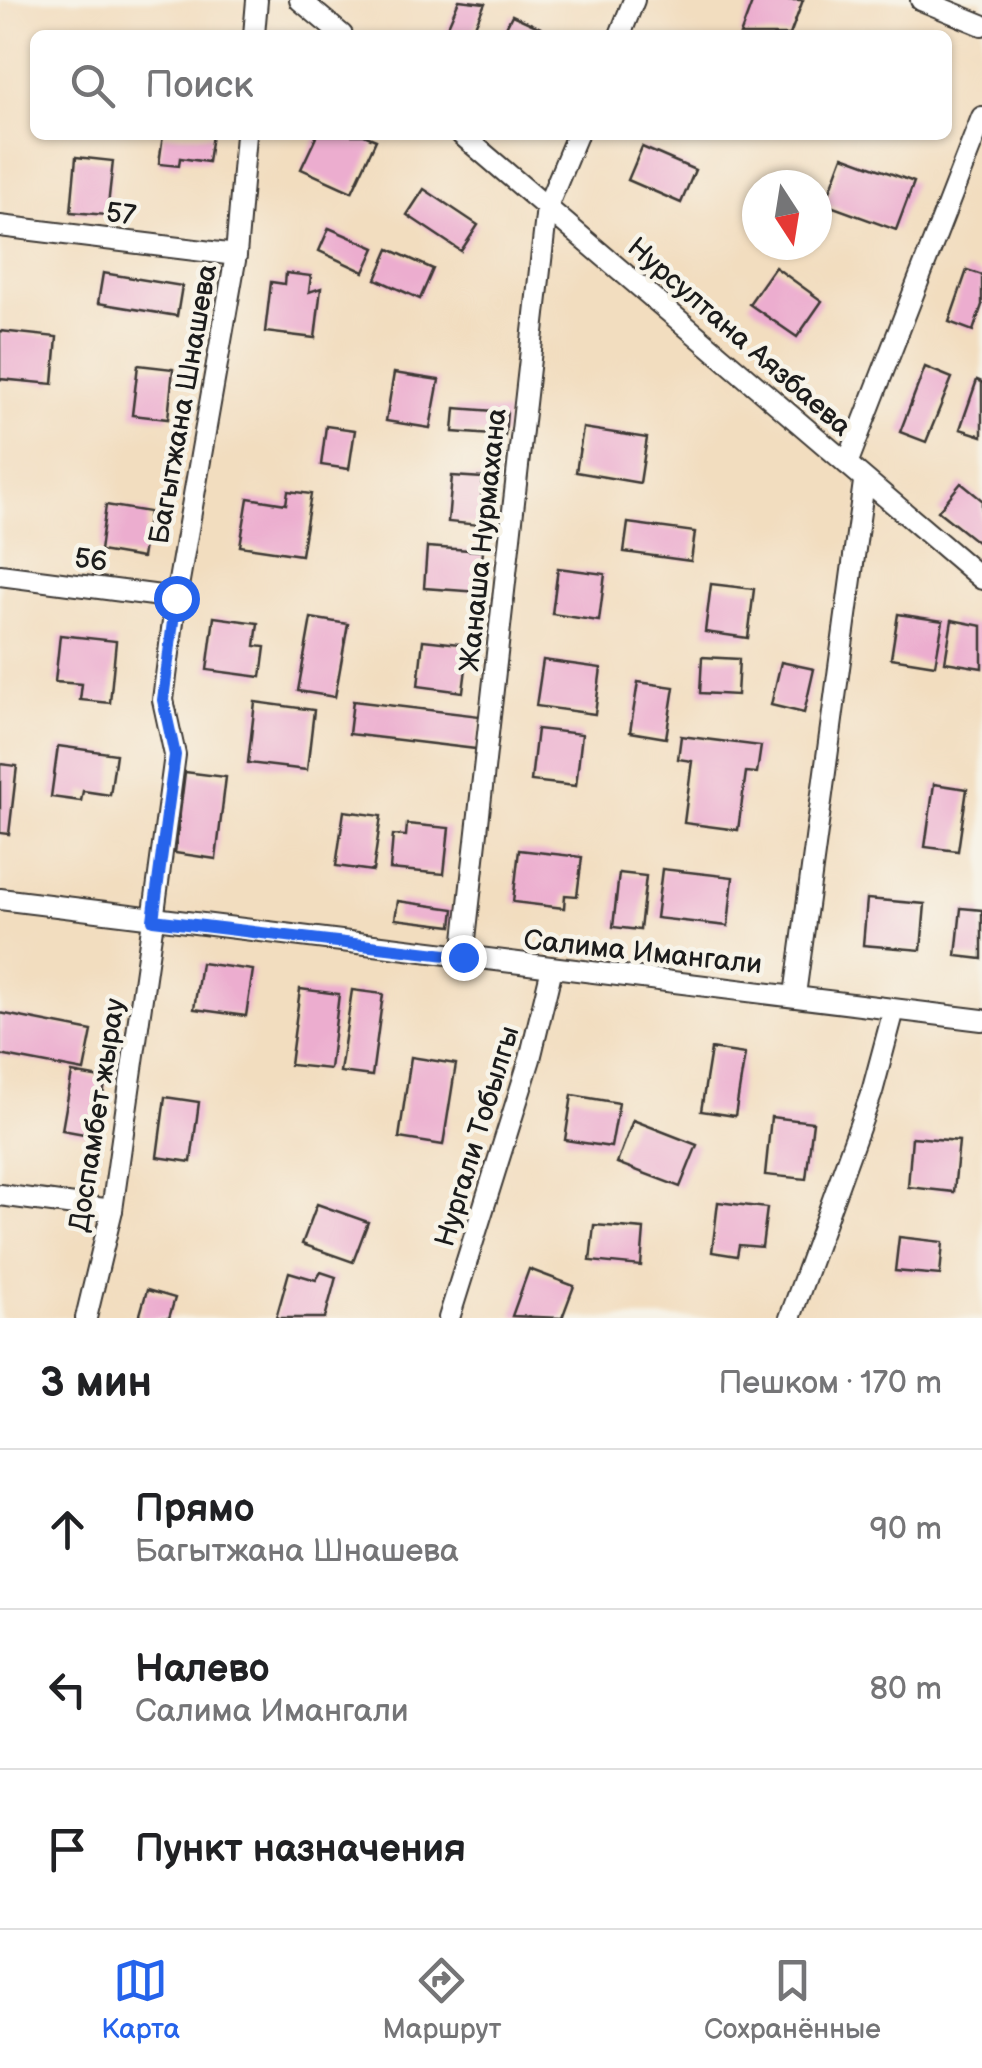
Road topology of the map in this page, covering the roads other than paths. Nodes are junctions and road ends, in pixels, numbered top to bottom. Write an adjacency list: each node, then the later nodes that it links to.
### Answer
1 (257, 0): 6 (street)
2 (300, 0): 7 (street)
3 (634, 0): 8 (street)
4 (921, 0): 5 (street)
5 (982, 25)
6 (254, 30)
7 (336, 30)
8 (622, 30)
9 (982, 117): 16 (street)
10 (246, 140): 15 (street, Багытжана Шнашева)
11 (468, 140): 13 (street, Нурсултана Аязбаева)
12 (576, 140): 13 (street, Жанаша Нурмахана)
13 (547, 206): 16 (street, Нурсултана Аязбаева); 23 (street, Жанаша Нурмахана)
14 (0, 226): 15 (street, 57)
15 (236, 255): 20 (street, Багытжана Шнашева)
16 (847, 464): 17 (street, Нурсултана Аязбаева)
17 (864, 482): 19 (street, Нурсултана Аязбаева); 25 (street)
18 (0, 575): 20 (street, 56)
19 (982, 579)
20 (176, 598): 22 (street, Багытжана Шнашева)
21 (0, 900): 22 (street, Салима Имангали)
22 (153, 920): 23 (street, Салима Имангали); 29 (street, Доспамбет жырау)
23 (463, 957): 24 (street, Салима Имангали)
24 (552, 968): 25 (street, Салима Имангали); 31 (street, Нургали Тобылгы)
25 (795, 995): 26 (street, Салима Имангали)
26 (894, 1010): 27 (street, Салима Имангали); 32 (street)
27 (982, 1020)
28 (0, 1196): 29 (street)
29 (112, 1210): 30 (street, Доспамбет жырау)
30 (86, 1318)
31 (449, 1318)
32 (790, 1318)

